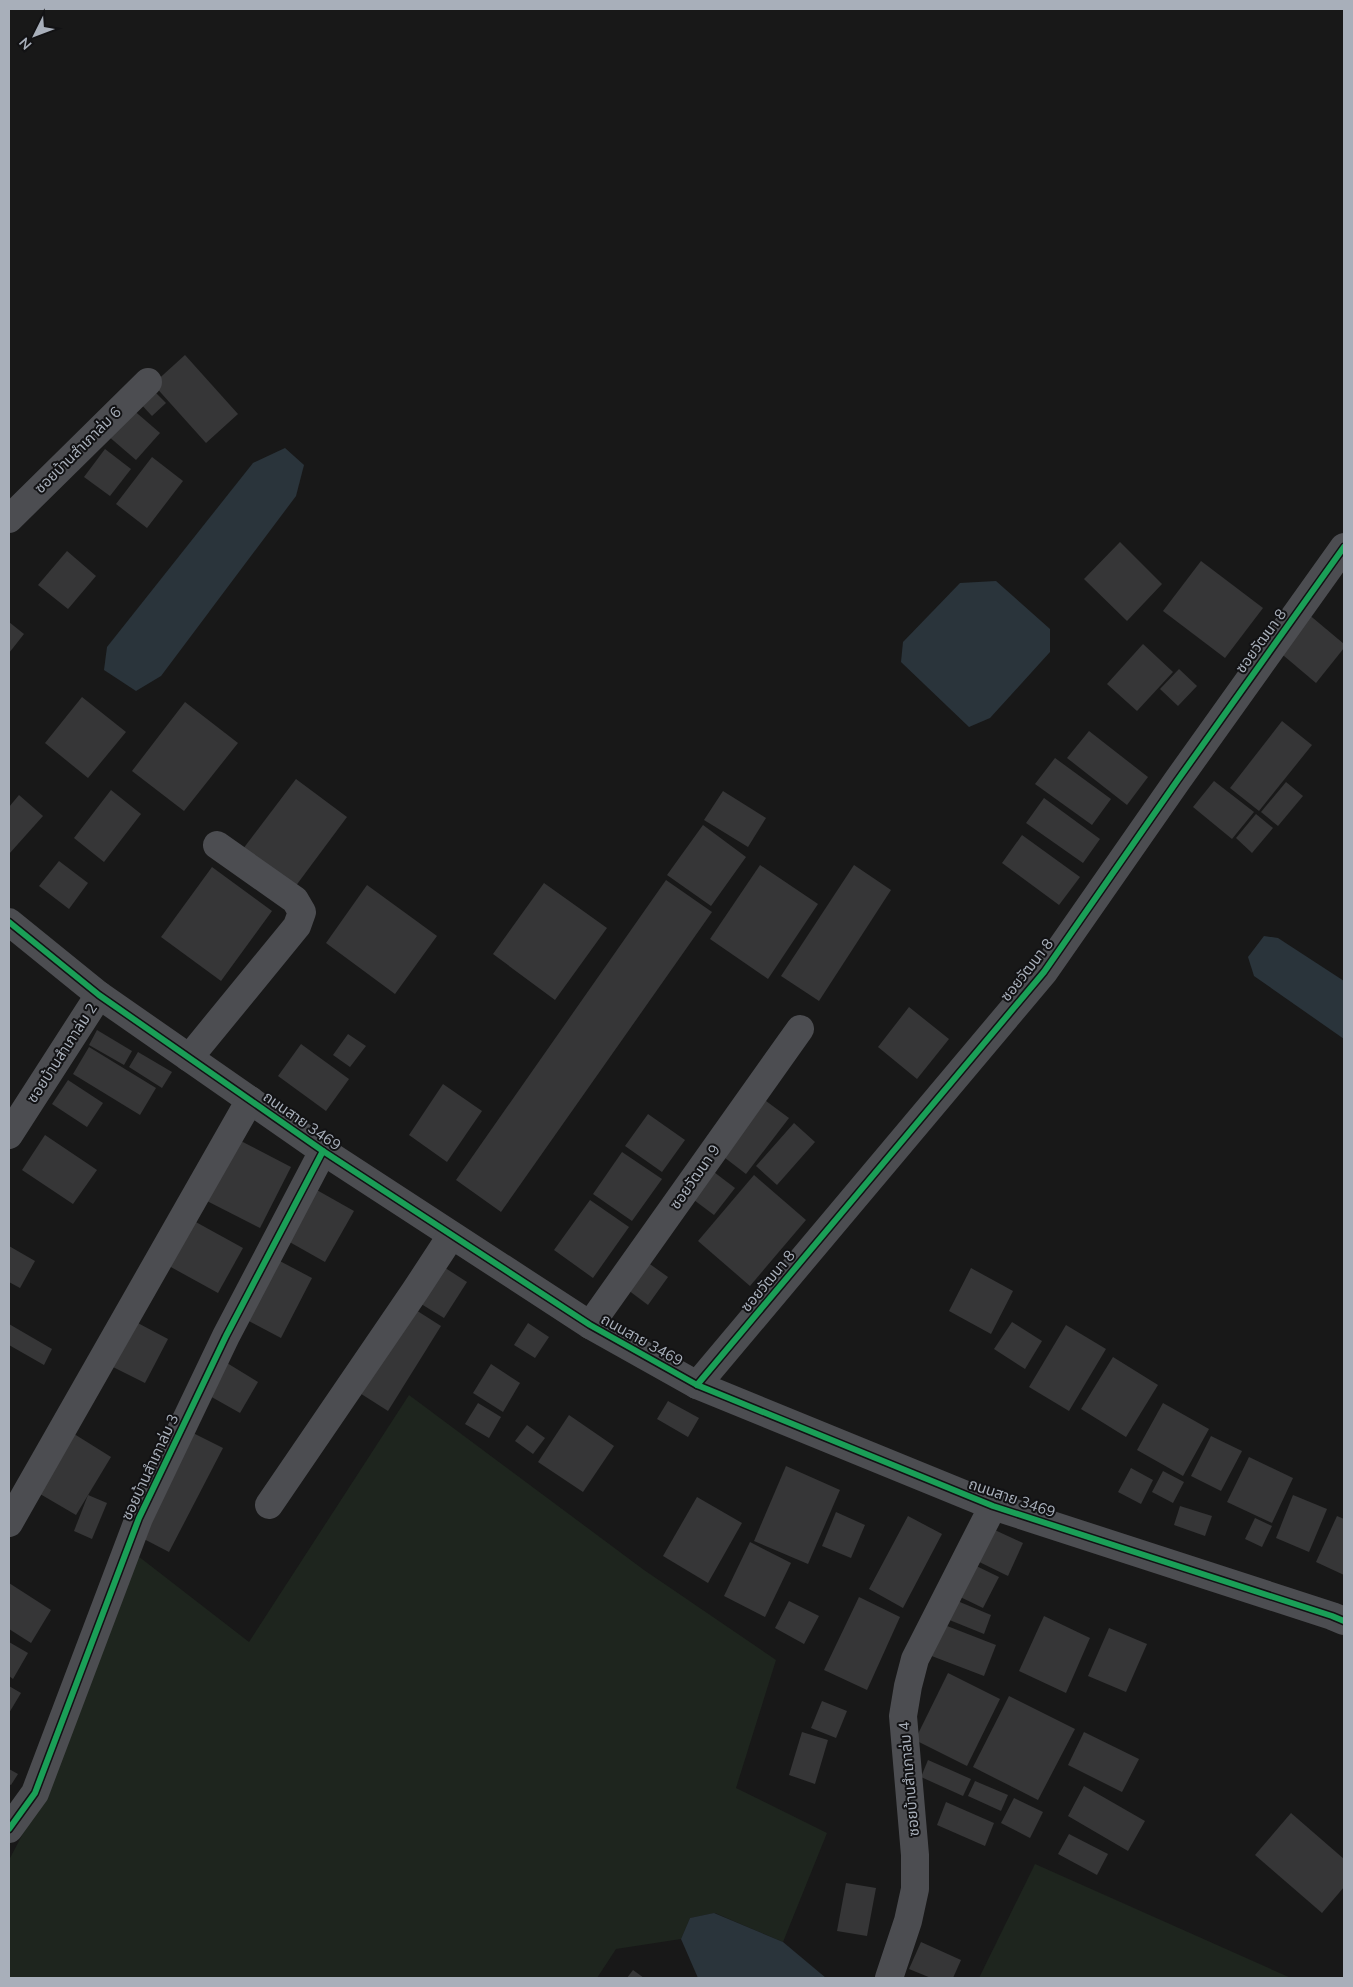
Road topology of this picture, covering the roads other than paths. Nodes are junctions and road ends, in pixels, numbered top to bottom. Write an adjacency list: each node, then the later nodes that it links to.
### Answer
1 (148, 382): 2 (street, ซอยบ้านสำเภาล่ม 6)
2 (9, 519)
3 (1344, 547): 14 (street, ซอยวัฒนา 8)
4 (216, 845): 8 (street)
5 (9, 922): 6 (street, ถนนสาย 3469)
6 (100, 996): 8 (street, ถนนสาย 3469); 10 (street, ซอยบ้านสำเภาล่ม 2)
7 (800, 1029): 13 (street, ซอยวัฒนา 9)
8 (189, 1058): 9 (street, ถนนสาย 3469)
9 (250, 1100): 11 (street, ถนนสาย 3469); 17 (street)
10 (9, 1135)
11 (323, 1151): 12 (street, ถนนสาย 3469); 19 (street, ซอยบ้านสำเภาล่ม 3)
12 (451, 1236): 13 (street, ถนนสาย 3469); 15 (street)
13 (590, 1325): 14 (street, ถนนสาย 3469)
14 (697, 1385): 16 (street, ถนนสาย 3469)
15 (269, 1505)
16 (993, 1506): 18 (street, ถนนสาย 3469); 20 (street, ซอยบ้านสำเภาล่ม 4)
17 (9, 1523)
18 (1344, 1621)
19 (9, 1829)
20 (889, 1978)

